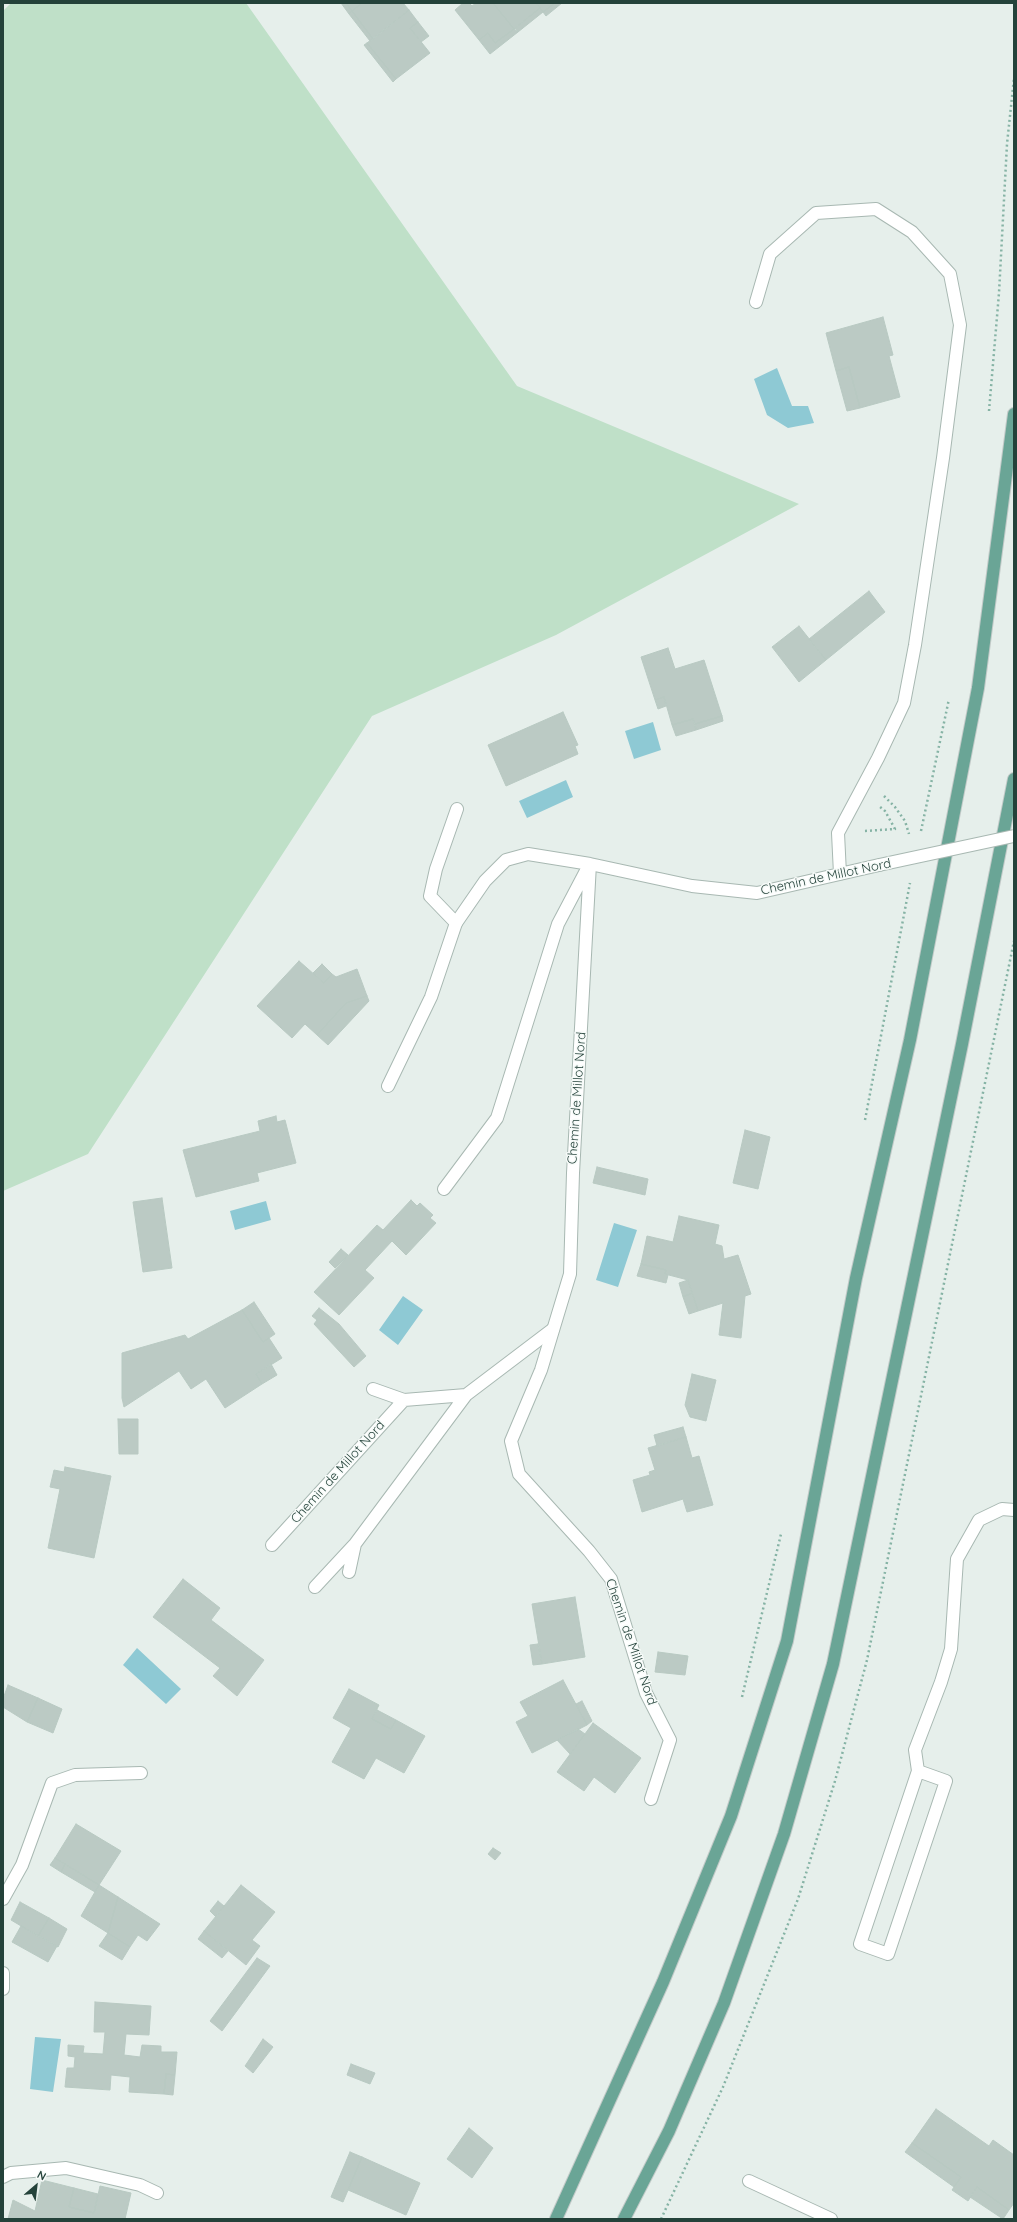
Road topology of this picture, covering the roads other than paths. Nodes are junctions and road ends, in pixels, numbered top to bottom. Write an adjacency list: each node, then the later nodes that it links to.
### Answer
1 (756, 302): 7 (street)
2 (1014, 414): 29 (main road)
3 (1014, 779): 30 (main road)
4 (457, 809): 8 (street)
5 (1014, 836): 7 (street, Chemin de Millot Nord, bridge)
6 (590, 864): 7 (street, Chemin de Millot Nord); 8 (street, Chemin de Millot Nord); 10 (street); 11 (street, Chemin de Millot Nord)
7 (840, 874)
8 (456, 923): 9 (street, Chemin de Millot Nord)
9 (388, 1086)
10 (444, 1189)
11 (553, 1329): 13 (street); 22 (street, Chemin de Millot Nord)
12 (373, 1389): 14 (street)
13 (466, 1395): 14 (street); 16 (street)
14 (404, 1400): 17 (street, Chemin de Millot Nord)
15 (1014, 1510): 20 (street)
16 (355, 1544): 18 (street); 19 (street)
17 (272, 1545)
18 (349, 1572)
19 (315, 1587)
20 (918, 1771): 20 (street)
21 (141, 1773): 23 (street)
22 (651, 1798)
23 (3, 1899)
24 (3, 1973): 25 (street)
25 (3, 1989)
26 (3, 2177): 28 (street)
27 (749, 2181): 31 (street)
28 (156, 2193)
29 (556, 2219)
30 (624, 2219)
31 (831, 2219)

